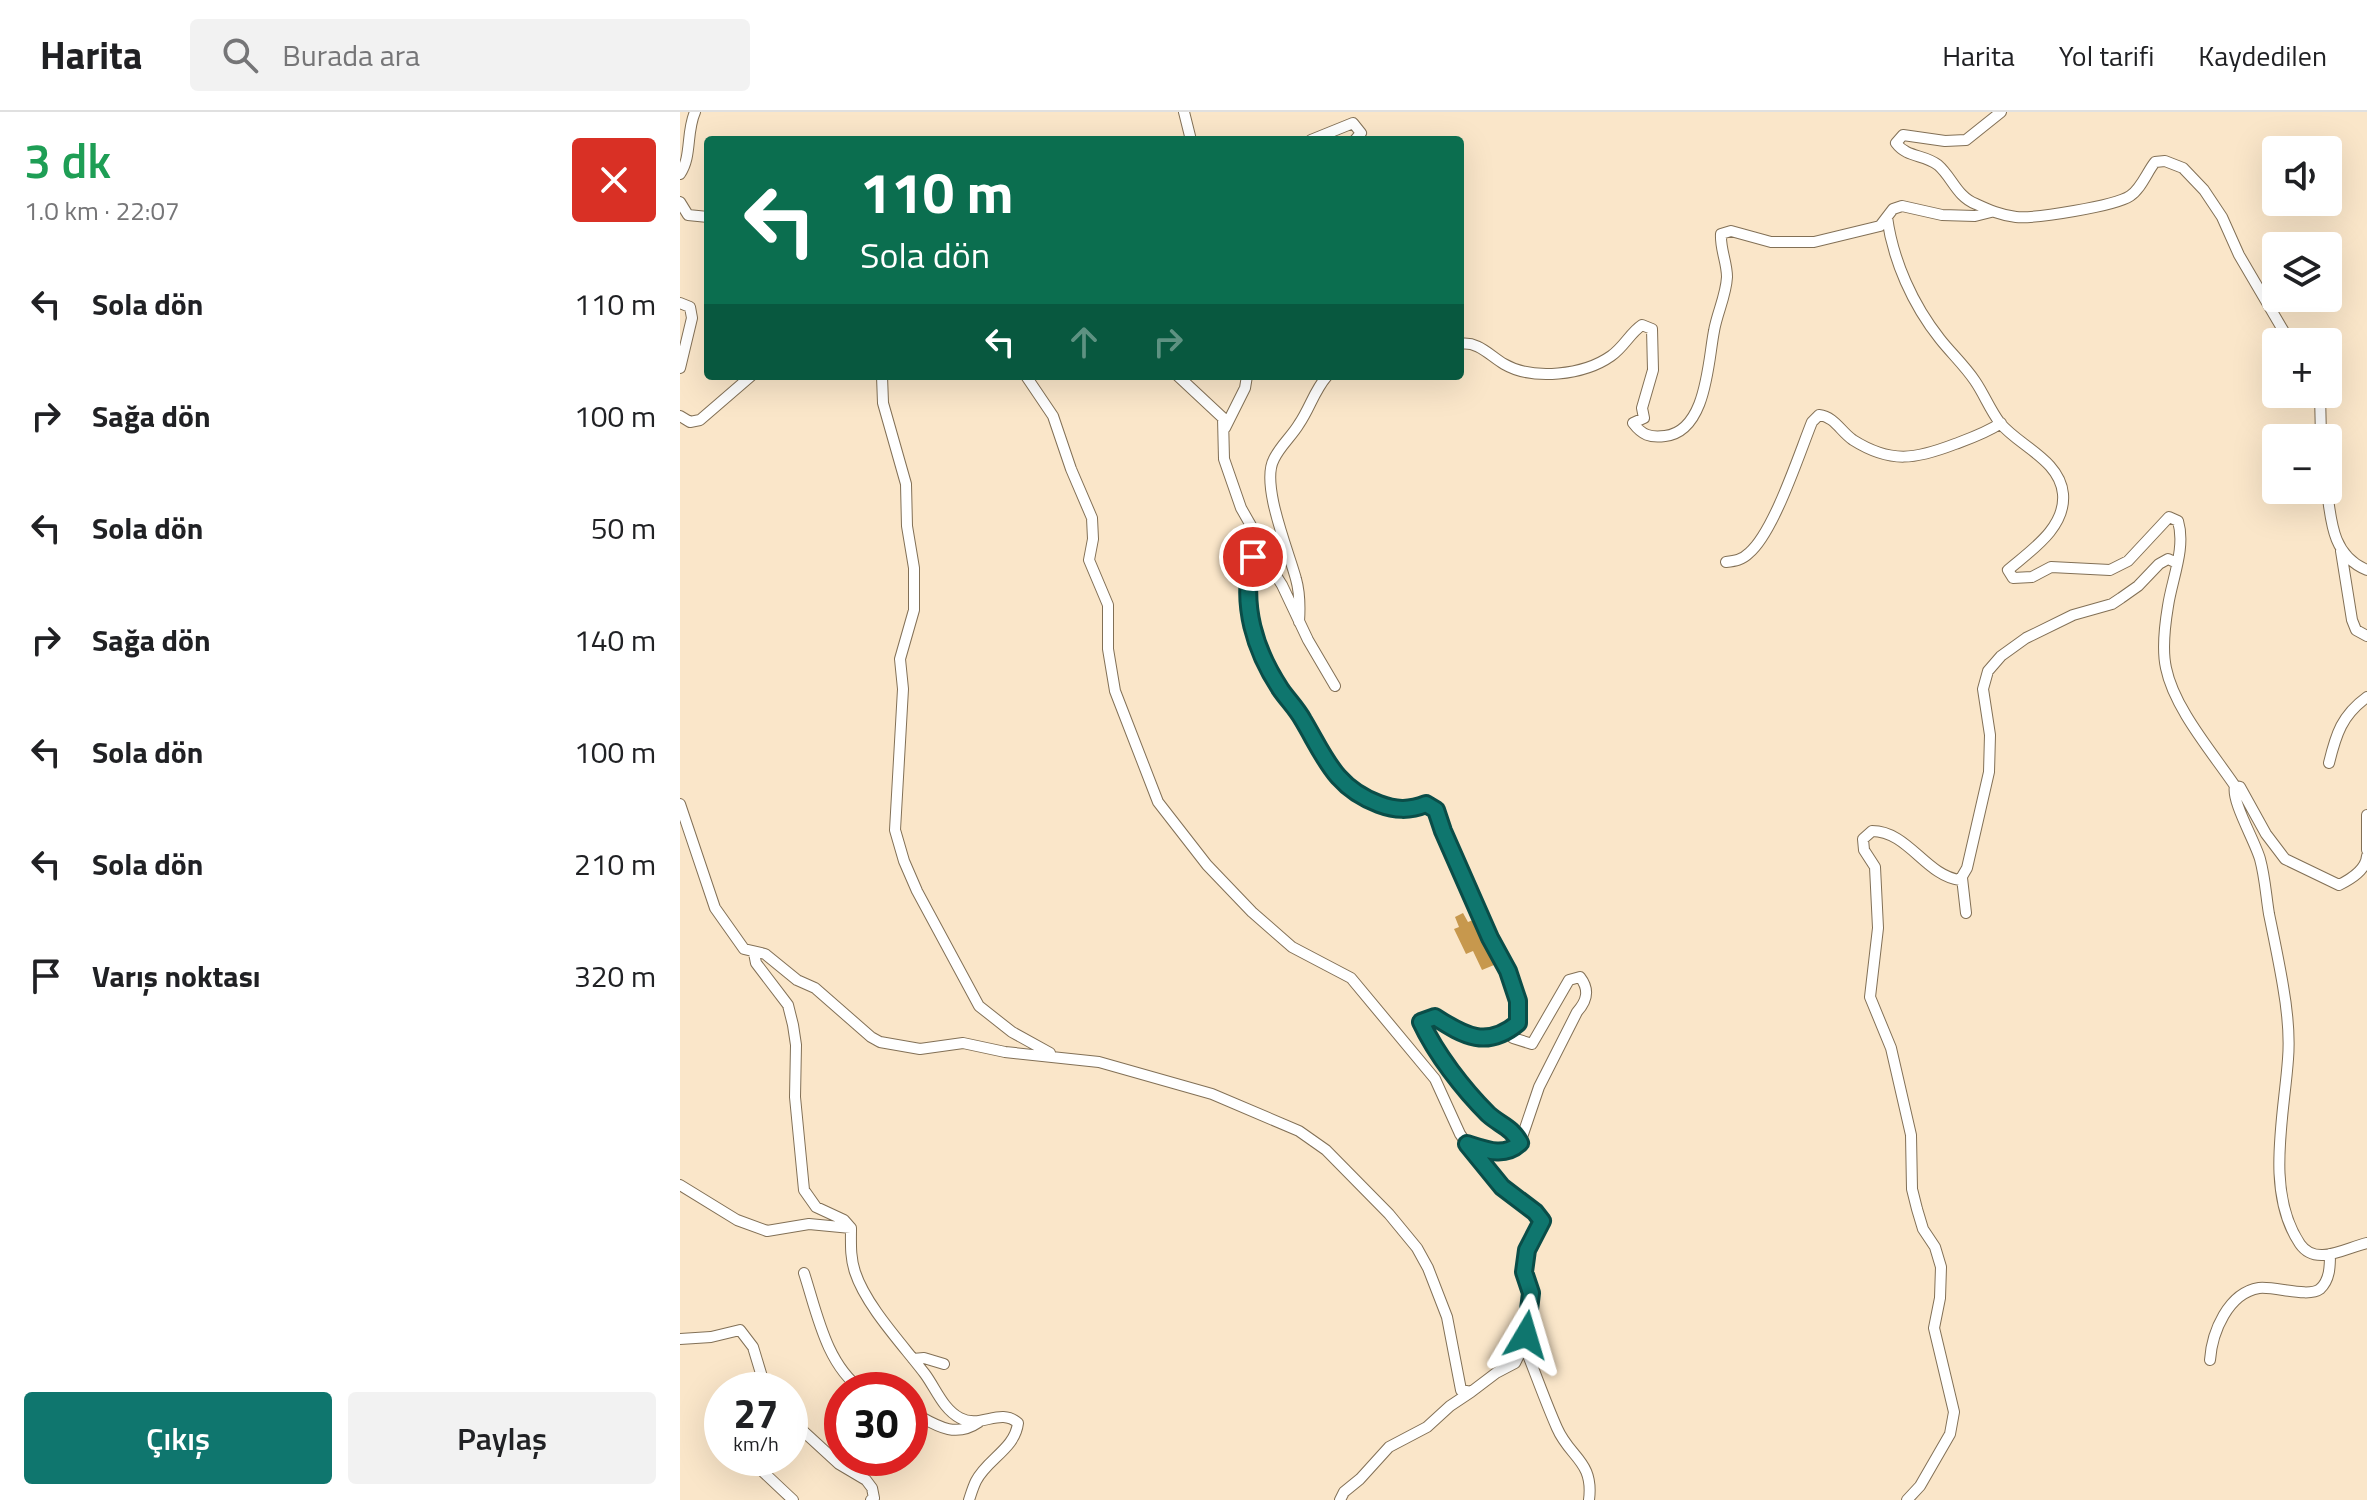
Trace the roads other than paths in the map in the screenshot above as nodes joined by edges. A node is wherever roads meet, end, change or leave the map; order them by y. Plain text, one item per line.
1 (695, 112) edge
2 (1184, 112) edge
3 (2001, 112) edge
4 (1190, 136) edge
5 (1321, 136) edge
6 (1358, 136) edge
7 (680, 174) edge
8 (680, 202) edge
9 (1991, 212) junction
10 (704, 217) edge
11 (1887, 217) junction
12 (680, 303) edge
13 (2282, 328) edge
14 (1464, 344) edge
15 (680, 368) edge
16 (746, 380) edge
17 (882, 380) edge
18 (1029, 380) edge
19 (1182, 380) edge
20 (1246, 380) edge
21 (1323, 380) edge
22 (680, 416) edge
23 (2001, 423) junction
24 (1225, 428) junction
25 (2329, 504) edge
26 (1259, 549) junction
27 (2341, 549) junction
28 (1726, 562) dead end
29 (2177, 563) junction
30 (2367, 570) edge
31 (1299, 622) junction
32 (2367, 636) edge
33 (1335, 686) dead end
34 (2367, 697) edge
35 (2329, 763) dead end
36 (2235, 786) junction
37 (680, 804) edge
38 (2367, 815) edge
39 (2367, 853) edge
40 (1962, 878) junction
41 (1966, 913) dead end
42 (754, 953) junction
43 (1513, 1027) junction
44 (1057, 1056) junction
45 (1520, 1143) junction
46 (1467, 1144) junction
47 (680, 1185) edge
48 (851, 1228) junction
49 (2367, 1243) edge
50 (2330, 1254) junction
51 (804, 1273) dead end
52 (680, 1339) edge
53 (1524, 1345) junction
54 (913, 1359) junction
55 (2210, 1360) dead end
56 (944, 1364) dead end
57 (761, 1372) edge
58 (844, 1372) edge
59 (1471, 1392) junction
60 (928, 1420) edge
61 (980, 1421) junction
62 (808, 1436) edge
63 (767, 1476) edge
64 (793, 1500) edge
65 (871, 1500) edge
66 (969, 1500) edge
67 (1340, 1500) edge
68 (1589, 1500) edge
69 (1907, 1500) edge

1 - 7 street
2 - 4 street
3 - 9 street
5 - 6 street
8 - 10 street
9 - 11 street
9 - 13 street
11 - 14 street
11 - 23 street
12 - 15 street
16 - 22 street
17 - 44 street
18 - 46 street
19 - 24 street
20 - 24 street
21 - 31 street
23 - 28 street
23 - 29 street
24 - 26 street
25 - 27 street
26 - 31 street
26 - 43 street
27 - 30 street
27 - 32 street
29 - 36 street
29 - 40 street
31 - 33 street
34 - 35 street
36 - 39 street
36 - 50 street
37 - 42 street
38 - 39 street
40 - 41 street
40 - 69 street
42 - 44 street
42 - 48 street
43 - 45 street
43 - 45 street
44 - 59 street
45 - 46 street
46 - 53 street
47 - 48 street
48 - 54 street
49 - 50 street
50 - 55 street
51 - 58 street
52 - 57 street
53 - 59 street
53 - 68 street
54 - 56 street
54 - 61 street
59 - 67 street
60 - 61 street
61 - 66 street
62 - 65 street
63 - 64 street

